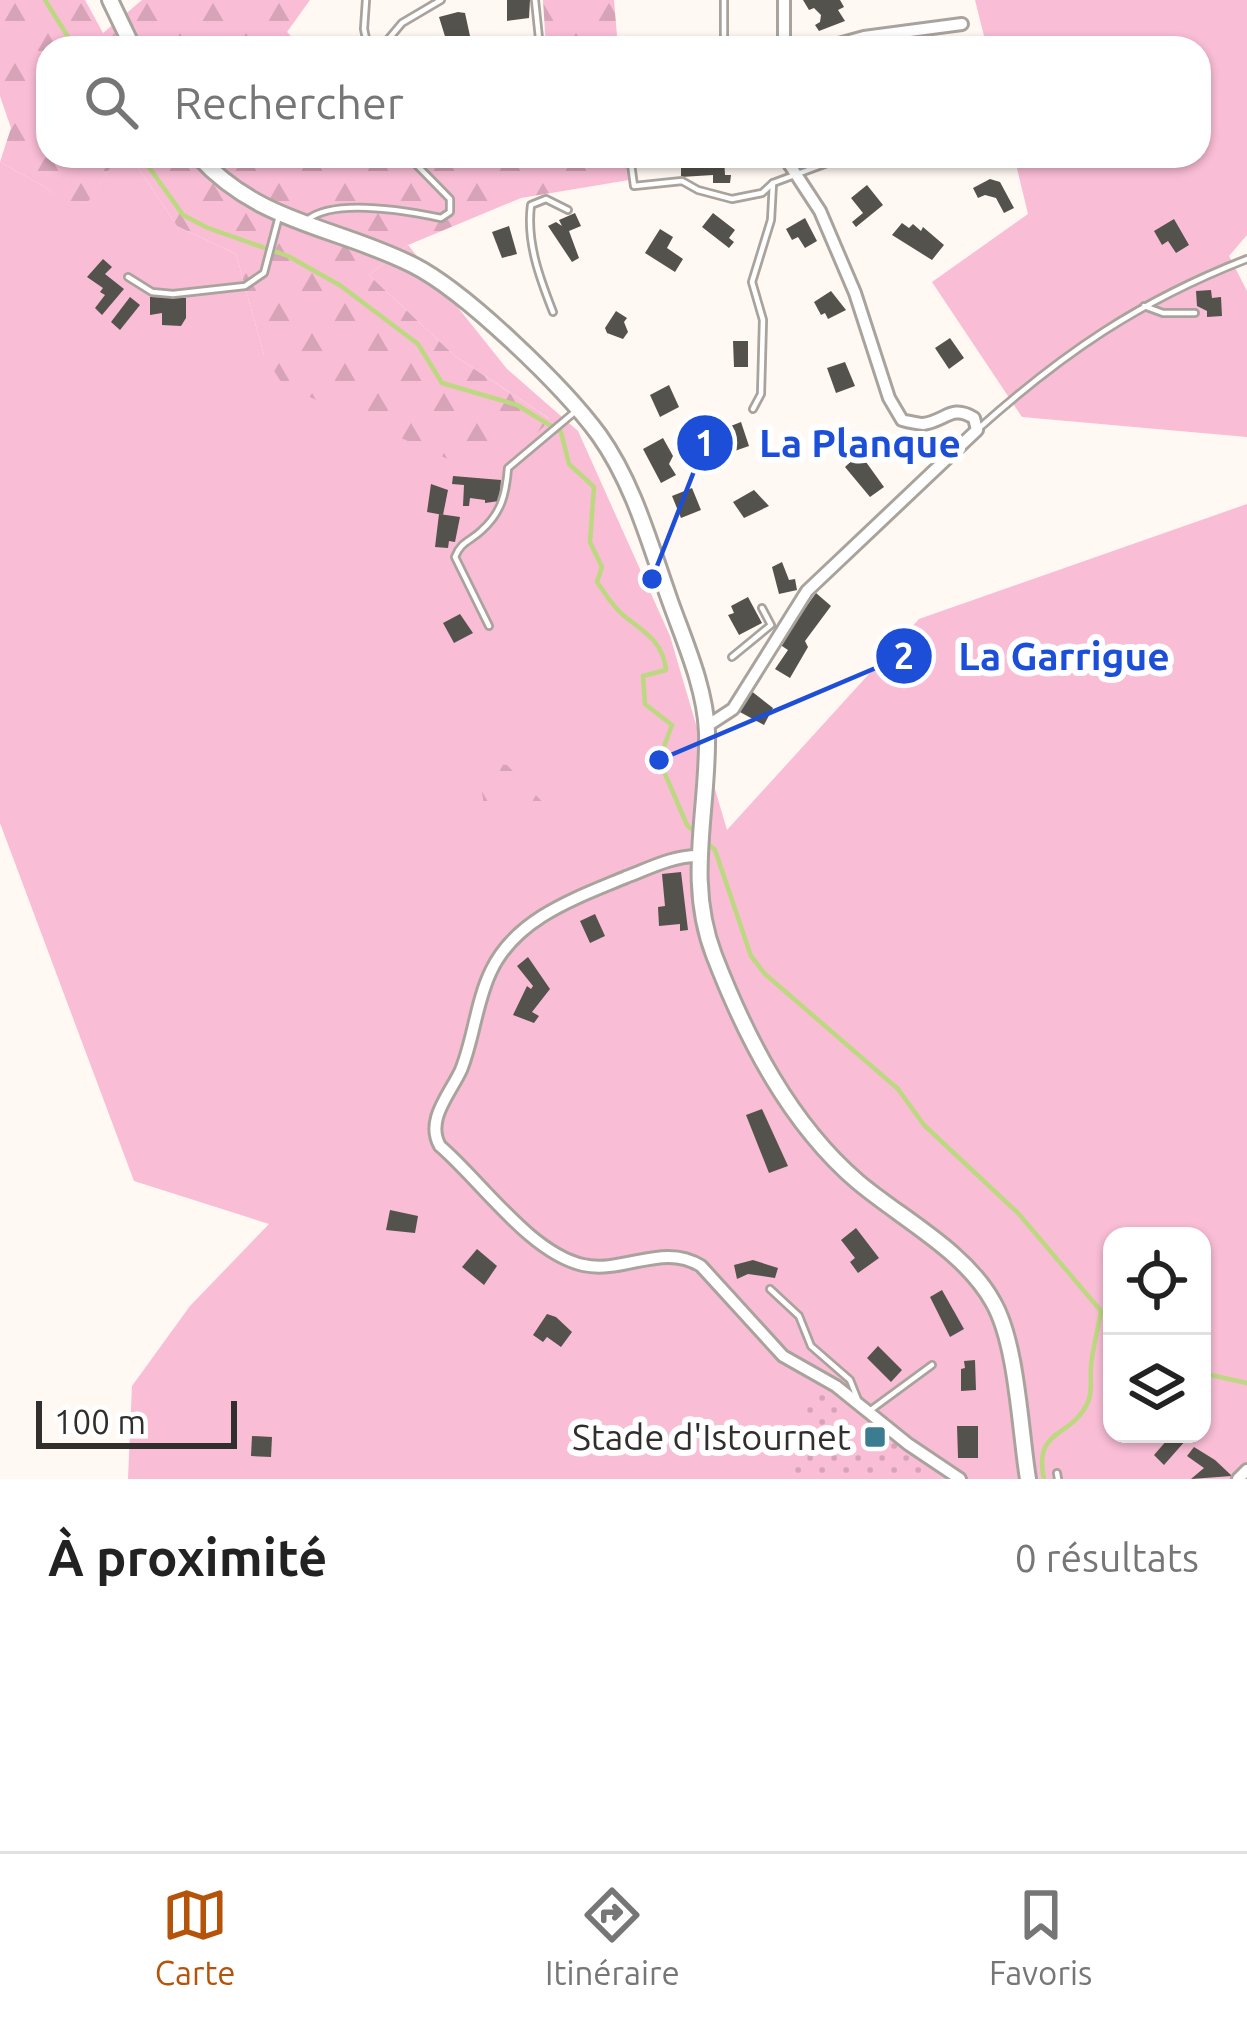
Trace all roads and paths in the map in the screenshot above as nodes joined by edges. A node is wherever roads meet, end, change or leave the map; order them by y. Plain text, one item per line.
1 (110, 0) edge
2 (366, 0) edge
3 (441, 0) edge
4 (535, 0) edge
5 (724, 0) edge
6 (784, 0) edge
7 (962, 24) dead end
8 (127, 36) edge
9 (366, 36) edge
10 (391, 36) edge
11 (539, 36) edge
12 (724, 36) edge
13 (784, 36) edge
14 (872, 36) edge
15 (209, 168) edge
16 (419, 168) edge
17 (632, 168) edge
18 (791, 168) edge
19 (817, 168) edge
20 (796, 177) junction
21 (773, 183) junction
22 (568, 210) dead end
23 (279, 216) junction
24 (304, 225) junction
25 (1247, 260) edge
26 (128, 277) dead end
27 (1144, 306) junction
28 (553, 312) dead end
29 (1195, 313) dead end
30 (753, 409) dead end
31 (570, 415) junction
32 (977, 430) junction
33 (762, 608) dead end
34 (489, 626) dead end
35 (732, 657) dead end
36 (707, 726) junction
37 (698, 851) junction
38 (770, 1289) dead end
39 (932, 1365) dead end
40 (865, 1409) junction
41 (960, 1479) edge
42 (1028, 1479) edge

1 - 8 street
2 - 9 lane
3 - 10 lane
4 - 11 lane
5 - 12 lane
6 - 13 street
7 - 14 street
15 - 23 street
16 - 24 lane
17 - 21 lane
18 - 20 street
19 - 20 lane
20 - 21 lane
20 - 32 street
21 - 30 lane
22 - 28 lane
23 - 24 street
23 - 26 lane
24 - 31 street
25 - 27 lane
27 - 29 lane
27 - 32 lane
31 - 34 lane
31 - 36 street
32 - 36 street
33 - 35 lane
36 - 37 street
37 - 40 street
37 - 42 street
38 - 40 lane
39 - 40 lane
40 - 41 street

